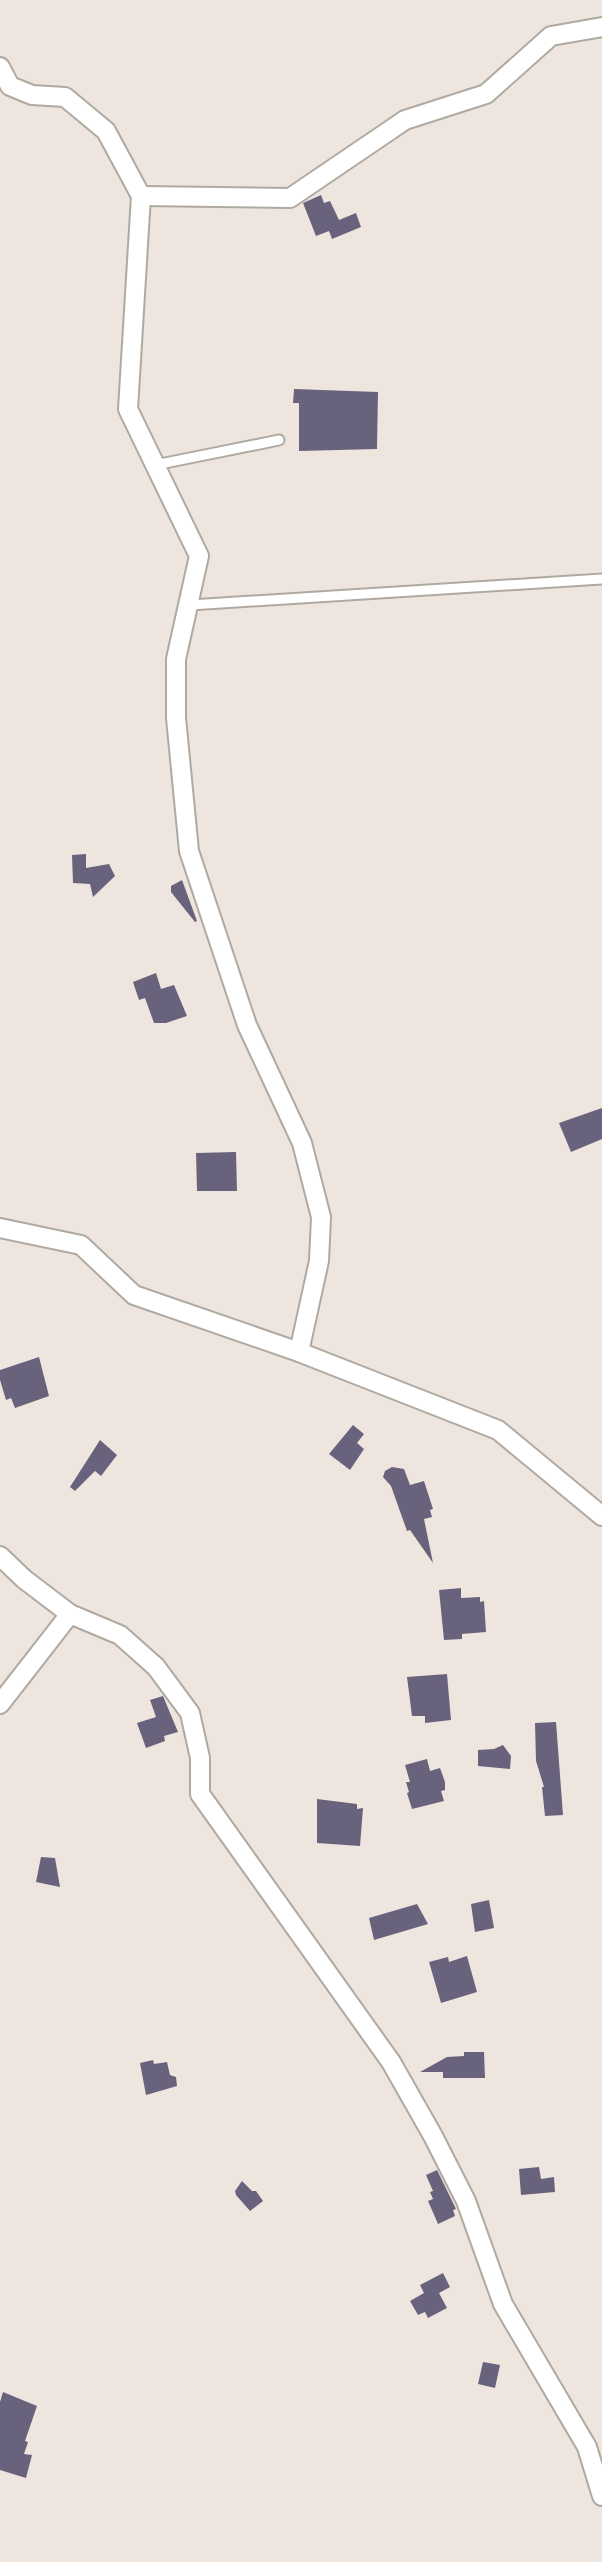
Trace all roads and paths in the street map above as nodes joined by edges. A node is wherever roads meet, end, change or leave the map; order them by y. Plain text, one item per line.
1 (602, 27) edge
2 (0, 67) edge
3 (141, 196) junction
4 (279, 440) dead end
5 (155, 465) junction
6 (602, 579) edge
7 (190, 605) junction
8 (0, 1228) edge
9 (299, 1352) junction
10 (602, 1516) edge
11 (0, 1556) edge
12 (70, 1614) junction
13 (0, 1704) edge
14 (602, 2496) edge

1 - 3 street
2 - 3 street
3 - 5 street
4 - 5 lane
5 - 7 street
6 - 7 lane
7 - 9 street
8 - 9 street
9 - 10 street
11 - 12 street
12 - 13 street
12 - 14 street

